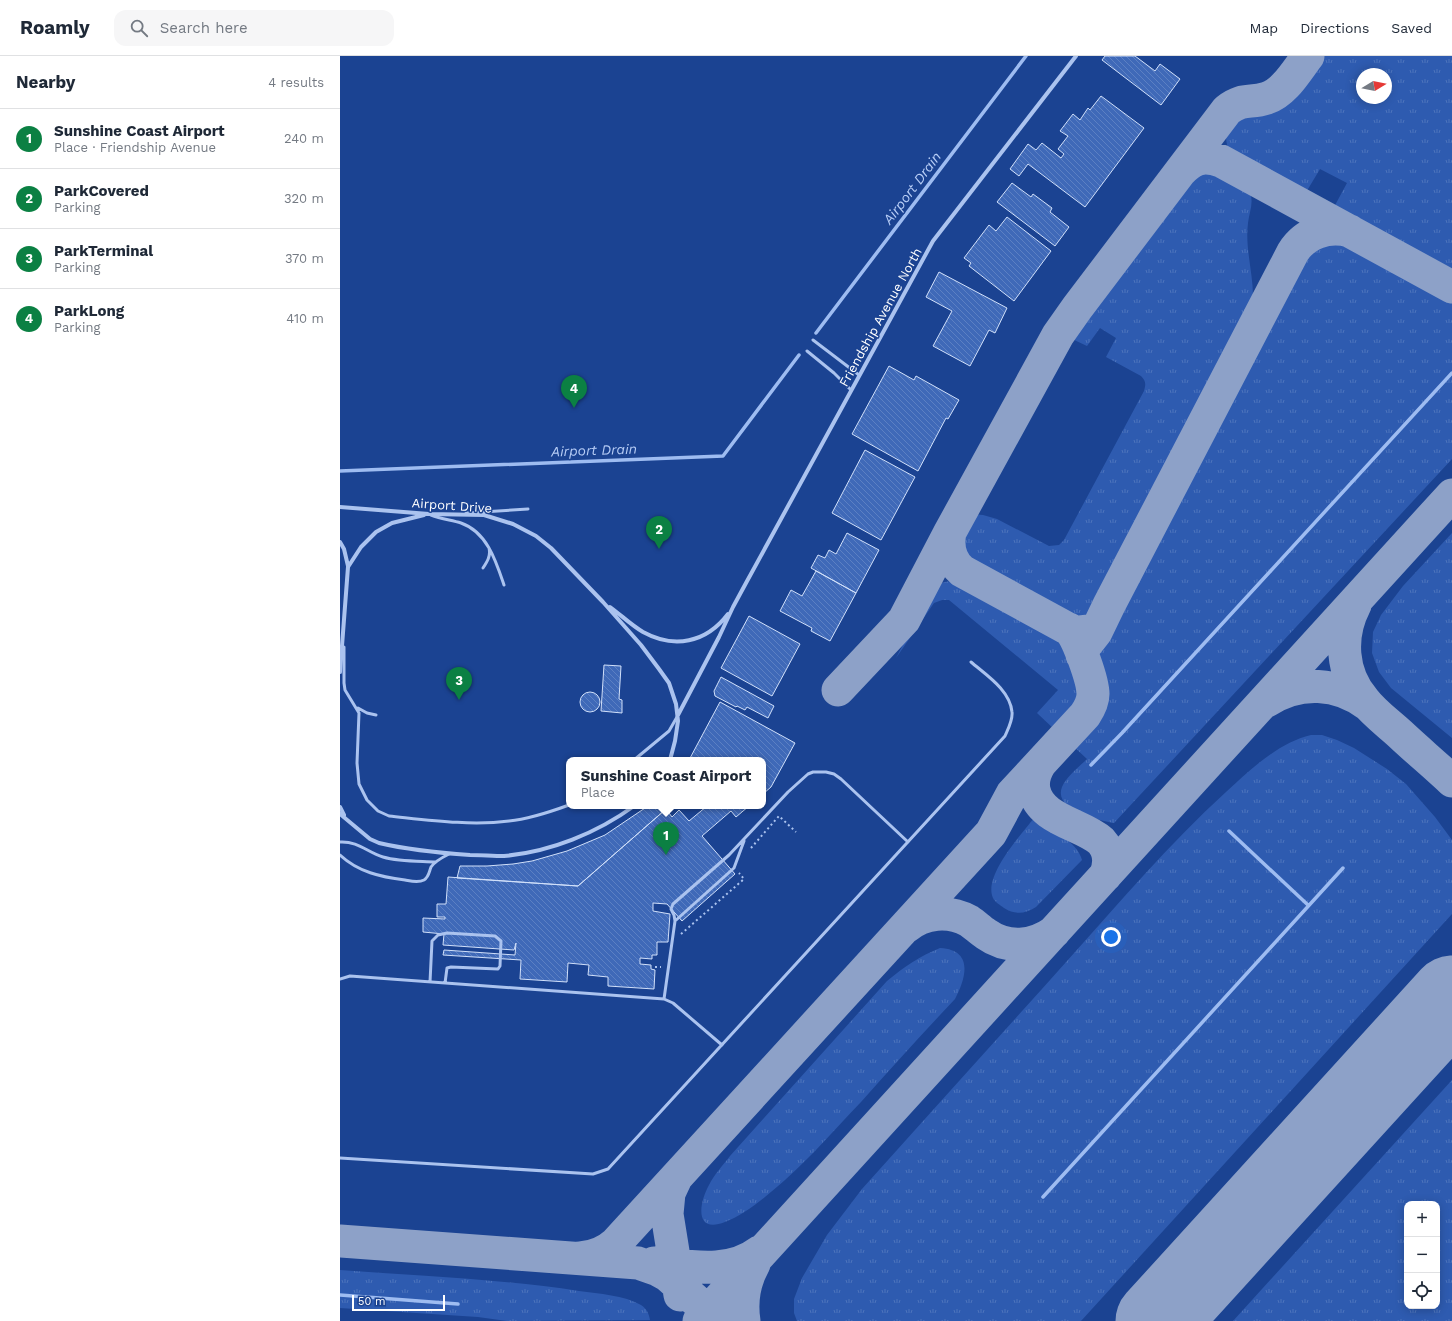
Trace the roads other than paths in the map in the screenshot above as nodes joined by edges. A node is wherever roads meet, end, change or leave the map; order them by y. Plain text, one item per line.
1 (1076, 56) edge
2 (813, 340) dead end
3 (807, 351) dead end
4 (859, 375) junction
5 (851, 390) junction
6 (340, 507) edge
7 (528, 509) dead end
8 (429, 514) junction
9 (458, 514) junction
10 (340, 542) edge
11 (488, 545) junction
12 (348, 567) junction
13 (483, 568) dead end
14 (504, 585) dead end
15 (603, 602) junction
16 (733, 607) junction
17 (344, 626) junction
18 (971, 662) dead end
19 (340, 672) edge
20 (357, 707) junction
21 (376, 715) dead end
22 (678, 715) junction
23 (638, 757) edge
24 (671, 757) edge
25 (566, 806) edge
26 (340, 807) edge
27 (629, 809) edge
28 (340, 814) edge
29 (349, 822) junction
30 (744, 838) junction
31 (340, 842) edge
32 (908, 842) junction
33 (449, 854) junction
34 (340, 855) edge
35 (436, 862) junction
36 (675, 921) junction
37 (340, 979) edge
38 (430, 982) junction
39 (445, 983) junction
40 (664, 999) junction
41 (722, 1045) junction
42 (340, 1158) edge

1 - 4 street, Friendship Avenue North
2 - 4 lane
3 - 5 lane
4 - 5 street, Friendship Avenue North
5 - 16 street, Friendship Avenue North
6 - 8 street, Airport Drive
7 - 9 lane
8 - 9 street, Airport Drive
8 - 11 lane
8 - 12 street
9 - 15 street, Airport Drive
10 - 12 street
11 - 13 lane
11 - 14 lane
12 - 17 street
15 - 16 street, Friendship Avenue North
15 - 22 street
16 - 22 street, Friendship Avenue North
17 - 19 street
17 - 20 lane
18 - 32 lane
20 - 21 lane
20 - 25 lane
22 - 23 lane
22 - 24 street
26 - 29 street
27 - 33 street
28 - 29 street
29 - 33 street
30 - 32 lane
30 - 36 lane
30 - 36 lane
31 - 35 lane
32 - 41 lane
33 - 35 lane
34 - 35 lane
36 - 40 lane
37 - 38 lane
38 - 39 lane
38 - 39 lane
39 - 40 lane
40 - 41 lane
41 - 42 lane

